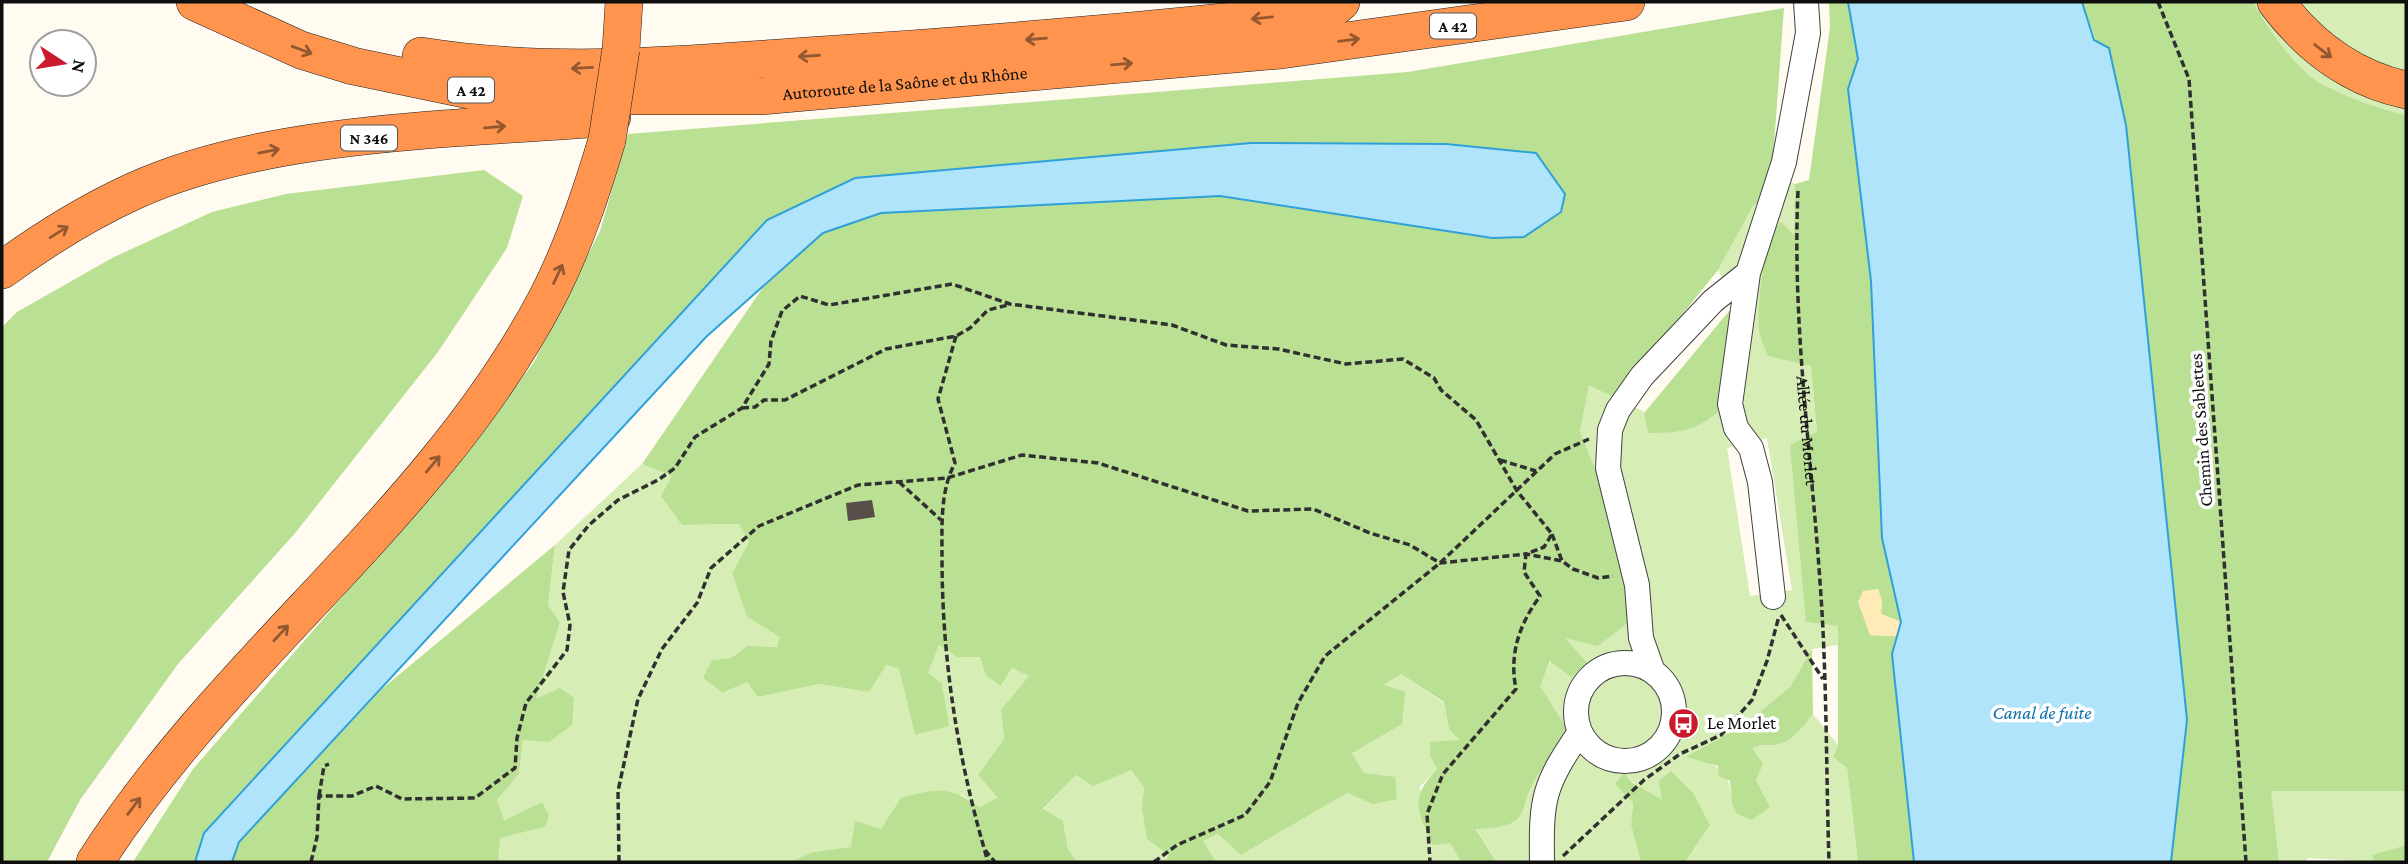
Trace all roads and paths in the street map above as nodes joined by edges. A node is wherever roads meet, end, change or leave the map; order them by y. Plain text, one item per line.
1 (195, 2) edge
2 (247, 2) edge
3 (624, 2) edge
4 (1341, 2) edge
5 (1626, 2) edge
6 (1806, 2) edge
7 (2158, 2) edge
8 (2276, 2) edge
9 (2406, 90) edge
10 (761, 96) junction
11 (1791, 170) junction
12 (2, 270) edge
13 (1748, 273) junction
14 (1010, 304) junction
15 (956, 336) junction
16 (743, 408) junction
17 (1610, 430) junction
18 (1498, 459) junction
19 (1537, 471) junction
20 (947, 478) junction
21 (899, 482) junction
22 (1517, 491) junction
23 (942, 521) junction
24 (1552, 534) junction
25 (1526, 554) junction
26 (1562, 561) junction
27 (1440, 563) junction
28 (1635, 573) junction
29 (1777, 605) junction
30 (1641, 638) junction
31 (1614, 664) junction
32 (1653, 672) junction
33 (1824, 681) junction
34 (1580, 732) junction
35 (1601, 755) junction
36 (329, 764) dead end
37 (319, 796) junction
38 (1542, 802) junction
39 (984, 849) junction
40 (95, 862) edge
41 (311, 862) edge
42 (619, 862) edge
43 (988, 862) edge
44 (995, 862) edge
45 (1154, 862) edge
46 (1430, 862) edge
47 (1542, 862) edge
48 (1829, 862) edge
49 (2246, 862) edge

1 -> 10 highway, Autoroute de la Saône et du Rhône / A 42
4 -> 2 highway
40 -> 3 highway, bridge
10 -> 5 highway, Autoroute de la Saône et du Rhône / A 42
6 - 11 street
7 - 49 path, Chemin des Sablettes
8 -> 9 highway
12 -> 10 highway, N 346
11 - 13 street
11 - 33 path, Allée du Morlet
13 - 17 street
13 - 29 street
14 - 15 path
14 - 16 path
14 - 18 path
15 - 16 path
15 - 20 path
16 - 37 path
17 - 19 path
17 - 28 street
18 - 19 path
18 - 22 path
19 - 22 path
20 - 21 path
20 - 23 path
20 - 27 path
21 - 23 path
21 - 42 path
22 - 24 path
22 - 27 path
23 - 39 path
24 - 25 path
24 - 26 path
25 - 26 path
25 - 27 path
25 - 46 path
26 - 28 path
27 - 45 path
28 - 30 street
29 - 33 path
29 - 47 path
30 - 31 street
30 - 32 street
31 - 32 street
31 - 34 street
32 - 35 street
33 - 48 path, Allée du Morlet
34 - 35 street
34 - 38 street
35 - 38 street
36 - 37 path
37 - 41 path
38 - 47 street
39 - 43 path
39 - 44 path

